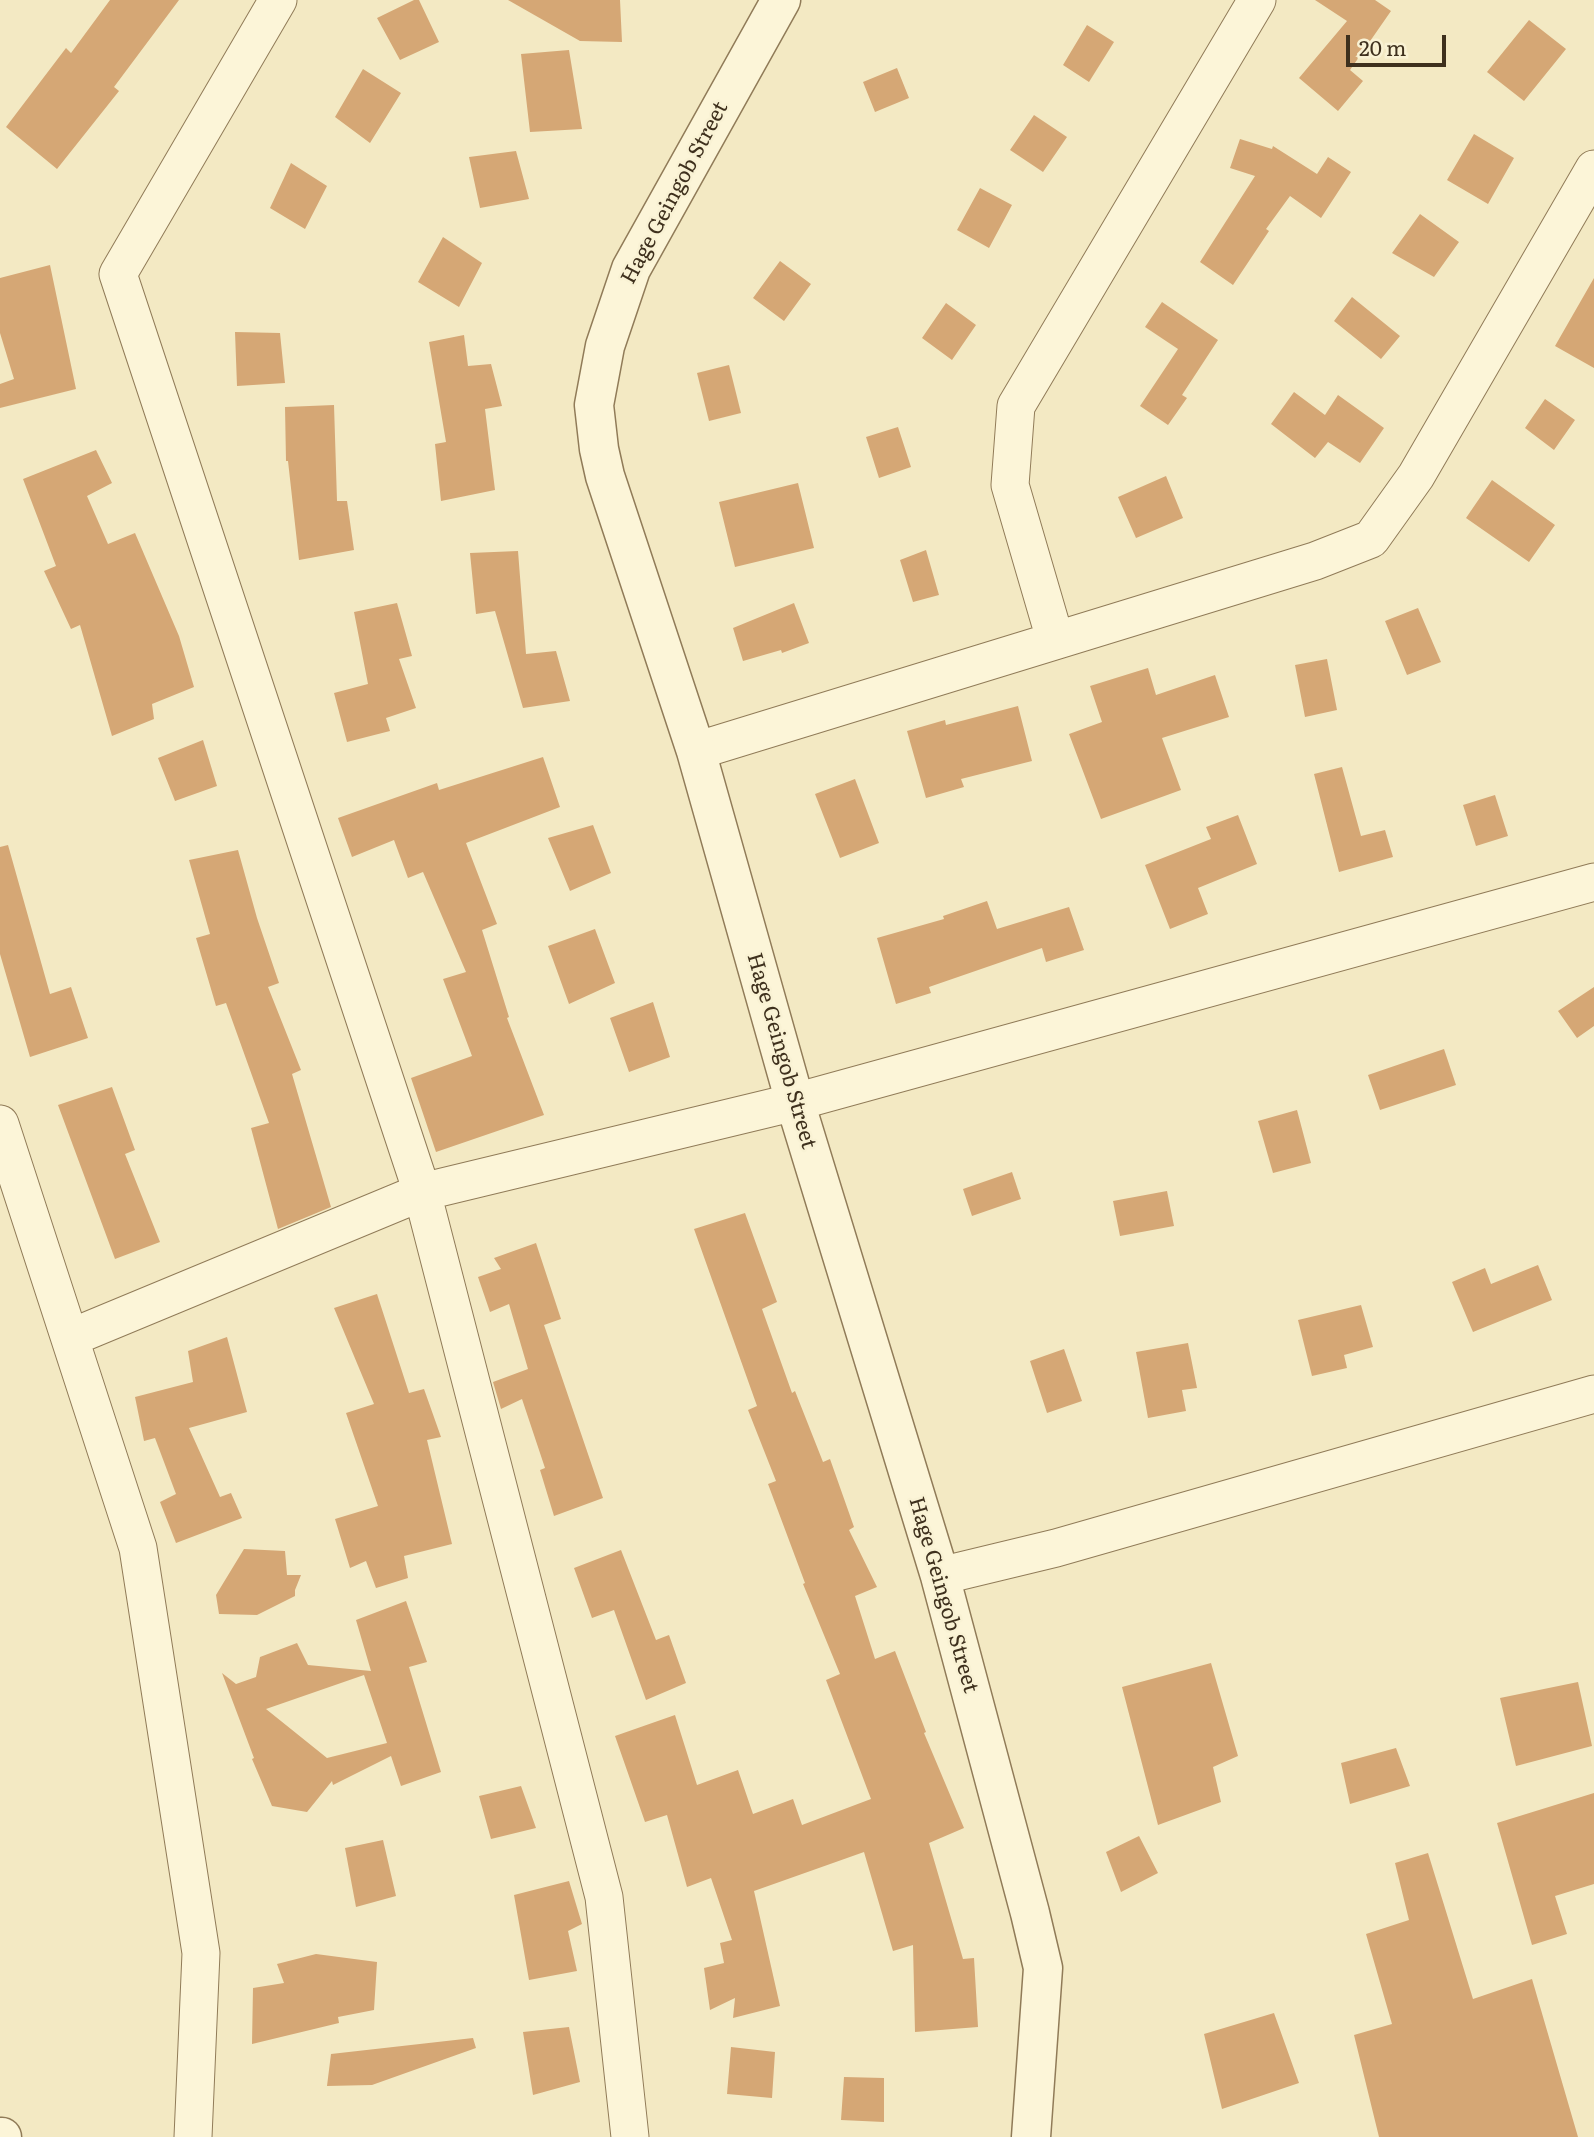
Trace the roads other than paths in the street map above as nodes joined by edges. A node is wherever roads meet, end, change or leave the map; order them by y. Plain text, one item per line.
1 (278, 0) edge
2 (781, 0) edge
3 (1257, 0) edge
4 (1594, 169) edge
5 (1055, 639) junction
6 (696, 751) junction
7 (1594, 882) edge
8 (795, 1102) junction
9 (0, 1124) edge
10 (422, 1192) junction
11 (70, 1338) junction
12 (1594, 1394) edge
13 (940, 1576) junction
14 (193, 2137) edge
15 (630, 2137) edge
16 (1031, 2137) edge

1 - 10 street
2 - 6 street, Hage Geingob Street
3 - 5 street
4 - 5 street
5 - 6 street
6 - 8 street, Hage Geingob Street
7 - 8 street
8 - 10 street
8 - 13 street, Hage Geingob Street
9 - 11 street
10 - 11 street
10 - 15 street
11 - 14 street
12 - 13 street
13 - 16 street, Hage Geingob Street

